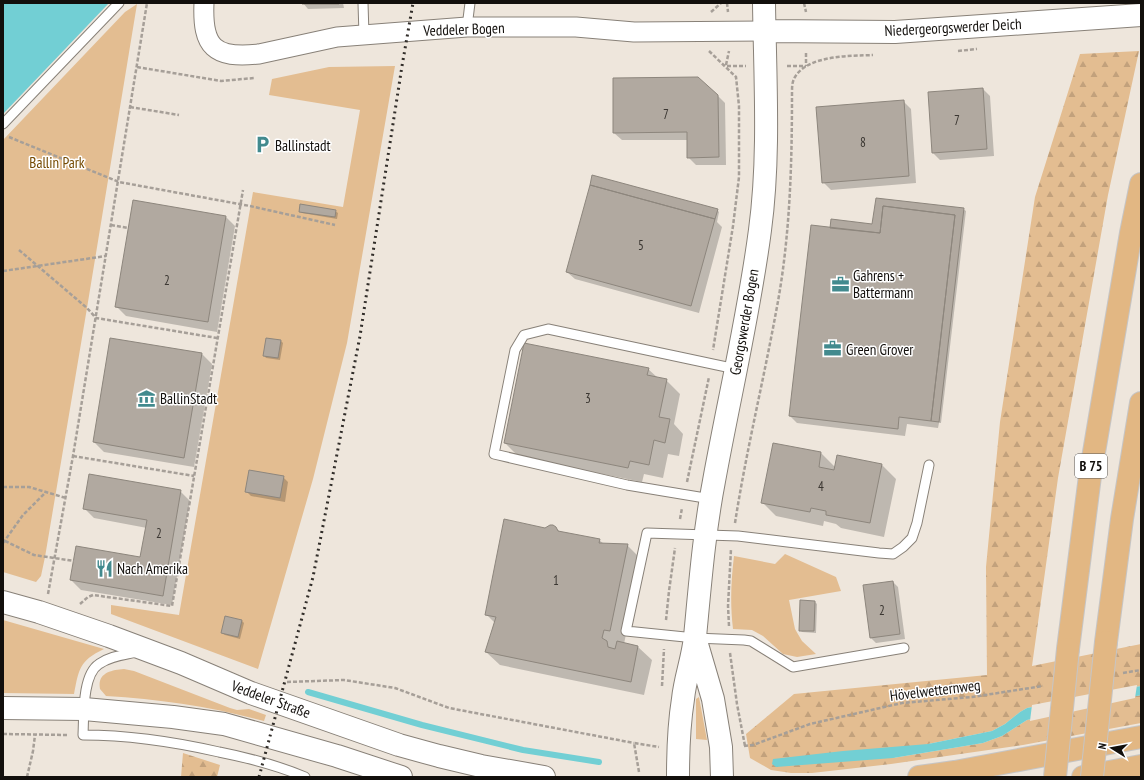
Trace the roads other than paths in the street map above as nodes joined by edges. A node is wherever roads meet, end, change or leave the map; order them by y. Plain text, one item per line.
1 (119, 3) edge
2 (204, 3) edge
3 (363, 3) edge
4 (470, 3) edge
5 (764, 3) edge
6 (1141, 15) edge
7 (467, 26) junction
8 (765, 31) junction
9 (364, 35) junction
10 (3, 124) edge
11 (1141, 184) edge
12 (736, 369) junction
13 (1141, 402) edge
14 (929, 465) dead end
15 (711, 499) junction
16 (705, 535) junction
17 (3, 602) edge
18 (695, 638) junction
19 (904, 648) dead end
20 (146, 650) junction
21 (3, 708) edge
22 (84, 709) junction
23 (1141, 737) edge
24 (1141, 766) edge
25 (305, 777) edge
26 (401, 777) edge
27 (544, 777) edge
28 (678, 777) edge
29 (722, 777) edge
30 (920, 777) edge
31 (1055, 777) edge
32 (1083, 777) edge
33 (1092, 777) edge

1 - 10 lane
2 - 9 street, Veddeler Bogen
3 - 9 lane
4 - 7 lane
5 - 8 street, Georgswerder Bogen
6 - 8 street, Niedergeorgswerder Deich
7 - 8 street, Veddeler Bogen
7 - 9 street, Veddeler Bogen
8 - 12 street, Georgswerder Bogen
11 - 31 highway, B 75, bridge
12 - 15 street, Georgswerder Bogen
12 - 15 lane
13 - 33 highway, B 75, bridge
14 - 16 lane
15 - 16 street, Georgswerder Bogen
16 - 18 street, Georgswerder Bogen
16 - 18 lane
17 - 20 street, Veddeler Straße
18 - 19 lane
18 - 28 street, Georgswerder Bogen
18 - 29 street, Georgswerder Bogen
20 - 22 lane
20 - 27 street, Veddeler Straße
21 - 22 street
22 - 25 lane
22 - 26 street
23 - 30 highway
24 - 32 highway

